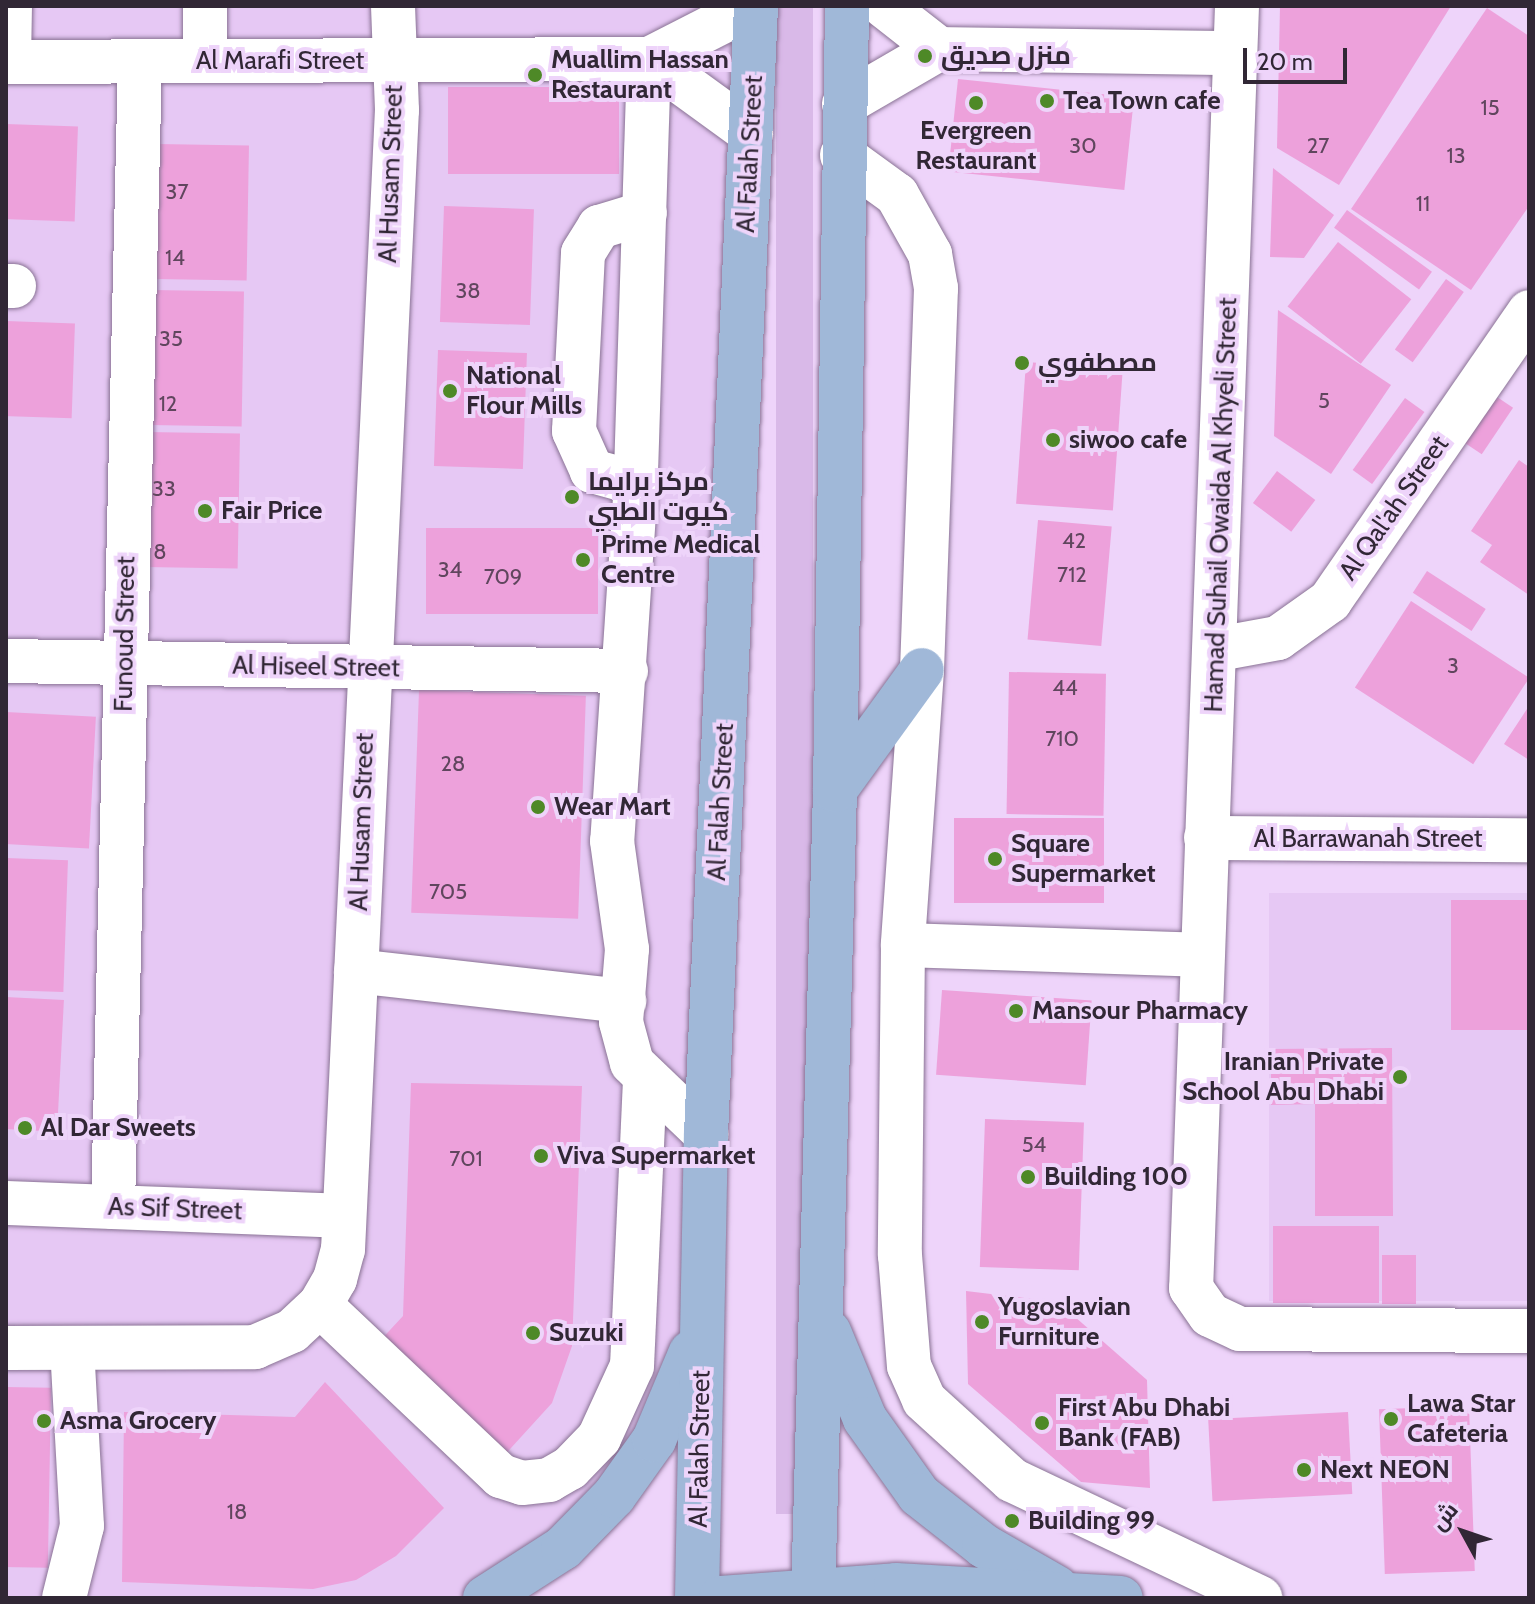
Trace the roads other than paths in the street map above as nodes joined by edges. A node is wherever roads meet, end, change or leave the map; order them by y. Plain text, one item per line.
1 (10, 6) edge
2 (205, 6) edge
3 (393, 6) edge
4 (754, 6) edge
5 (847, 6) edge
6 (884, 6) edge
7 (1237, 6) edge
8 (939, 49) junction
9 (1234, 53) junction
10 (649, 59) junction
11 (205, 61) junction
12 (393, 61) junction
13 (8, 62) edge
14 (140, 62) junction
15 (844, 104) junction
16 (751, 133) junction
17 (842, 155) junction
18 (645, 213) junction
19 (1529, 312) edge
20 (636, 483) junction
21 (1218, 649) junction
22 (6, 661) edge
23 (124, 663) junction
24 (369, 669) junction
25 (922, 670) junction
26 (626, 671) junction
27 (835, 790) junction
28 (1206, 838) junction
29 (1529, 840) edge
30 (903, 945) junction
31 (1199, 955) junction
32 (356, 971) junction
33 (624, 1001) junction
34 (645, 1079) junction
35 (706, 1134) junction
36 (6, 1203) edge
37 (113, 1207) junction
38 (344, 1216) junction
39 (703, 1303) junction
40 (320, 1305) junction
41 (823, 1318) junction
42 (1529, 1331) edge
43 (6, 1348) edge
44 (72, 1348) junction
45 (1066, 1593) junction
46 (812, 1596) edge
47 (64, 1598) edge
48 (485, 1598) edge
49 (697, 1598) edge
50 (721, 1598) edge
51 (1121, 1598) edge
52 (1260, 1598) edge

1 - 13 street
2 - 11 street
3 - 12 street, Al Husam Street
4 - 10 street, Al Marafi Street
4 - 16 main road, Al Falah Street
5 - 15 main road
6 - 8 street
7 - 9 street, Hamad Suhail Owaida Al Khyeli Street
8 - 9 street
8 - 15 street
9 - 21 street, Hamad Suhail Owaida Al Khyeli Street
10 - 12 street, Al Marafi Street
10 - 16 street
10 - 18 street
11 - 12 street, Al Marafi Street
11 - 14 street, Al Marafi Street
12 - 24 street, Al Husam Street
13 - 14 street, Al Marafi Street
14 - 23 street, Funoud Street
15 - 17 main road
16 - 35 main road, Al Falah Street
17 - 25 street
17 - 27 main road
18 - 20 street
18 - 20 street
19 - 21 street, Al Qal'ah Street
20 - 26 street
21 - 28 street, Hamad Suhail Owaida Al Khyeli Street
22 - 23 street, Al Hiseel Street
23 - 24 street, Al Hiseel Street
23 - 37 street, Funoud Street
24 - 26 street, Al Hiseel Street
24 - 32 street, Al Husam Street
25 - 27 main road
25 - 30 street
26 - 33 street
27 - 41 main road
28 - 29 street, Al Barrawanah Street
28 - 31 street, Hamad Suhail Owaida Al Khyeli Street
30 - 31 street
30 - 52 street
31 - 42 street, Hamad Suhail Owaida Al Khyeli Street
32 - 33 street
32 - 38 street, Al Husam Street
33 - 34 street
34 - 35 street
34 - 40 street
35 - 39 main road, Al Falah Street
36 - 37 street, As Sif Street
37 - 38 street, As Sif Street
38 - 40 street, Al Husam Street
39 - 48 main road
39 - 49 main road, Al Falah Street
40 - 44 street, Al Husam Street
41 - 45 main road
41 - 46 main road
43 - 44 street, Al Husam Street
44 - 47 street
45 - 46 main road
45 - 51 main road
46 - 50 main road

